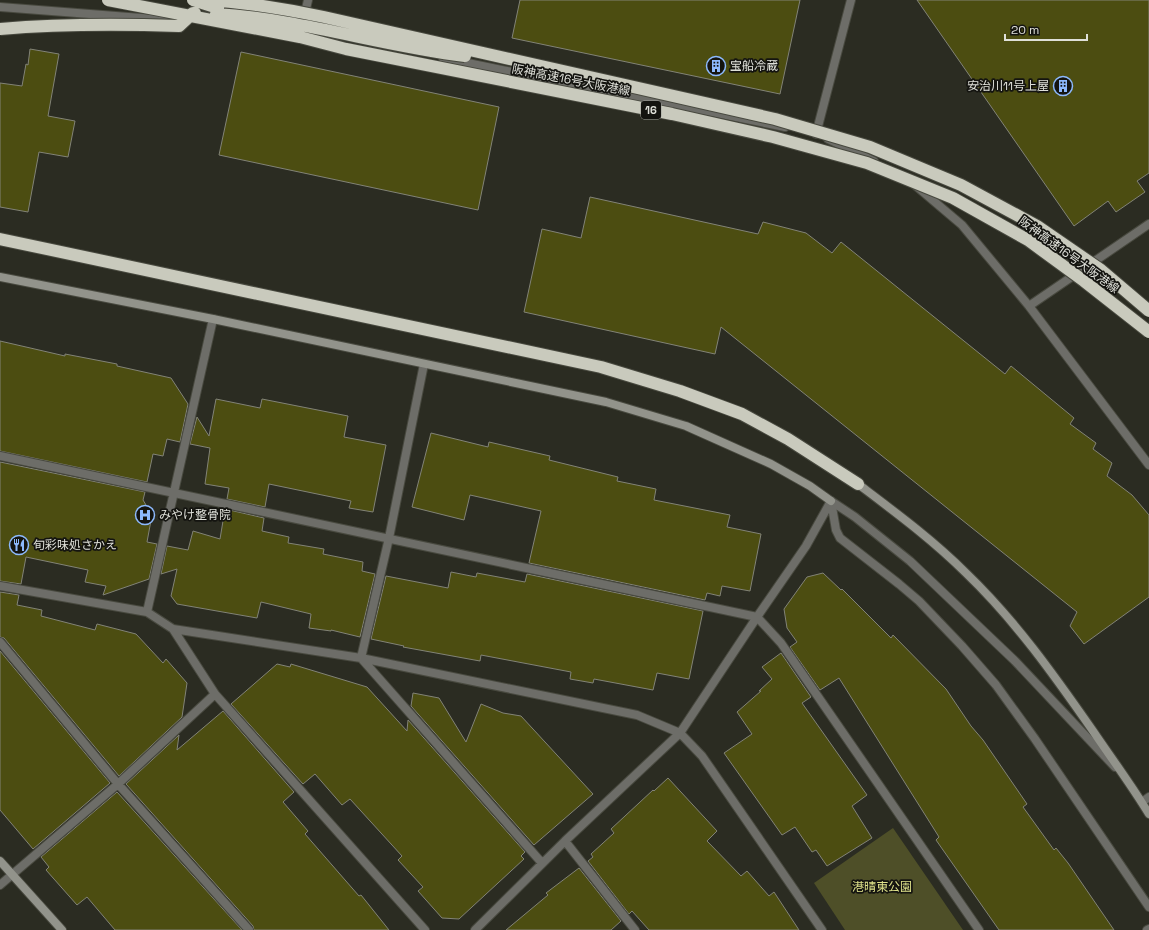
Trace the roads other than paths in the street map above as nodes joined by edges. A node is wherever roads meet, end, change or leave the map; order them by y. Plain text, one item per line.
1 (108, 0) edge
2 (193, 0) edge
3 (210, 0) edge
4 (308, 0) edge
5 (850, 0) edge
6 (0, 6) edge
7 (0, 29) edge
8 (301, 34) junction
9 (533, 65) junction
10 (816, 134) junction
11 (1149, 224) edge
12 (0, 239) edge
13 (0, 277) edge
14 (1029, 306) junction
15 (1149, 311) edge
16 (213, 319) junction
17 (1149, 332) edge
18 (424, 364) junction
19 (0, 456) edge
20 (1149, 465) edge
21 (858, 484) joint
22 (174, 493) junction
23 (831, 501) junction
24 (389, 538) junction
25 (0, 586) edge
26 (147, 612) junction
27 (757, 617) junction
28 (173, 629) junction
29 (0, 642) edge
30 (361, 658) junction
31 (215, 694) junction
32 (680, 734) junction
33 (1123, 775) junction
34 (118, 784) junction
35 (1149, 797) edge
36 (1142, 802) junction
37 (1149, 814) edge
38 (565, 841) junction
39 (0, 861) edge
40 (542, 863) junction
41 (12, 874) junction
42 (0, 885) edge
43 (1149, 907) edge
44 (62, 930) edge
45 (249, 930) edge
46 (425, 930) edge
47 (475, 930) edge
48 (635, 930) edge
49 (822, 930) edge
50 (979, 930) edge

1 - 8 highway, 阪神高速16号大阪港線 / 16, bridge
2 - 8 highway, bridge
3 - 9 highway, 阪神高速16号大阪港線 / 16, bridge
4 - 8 street
5 - 10 street
6 - 8 street
7 - 9 highway, bridge
8 - 10 street
8 - 17 highway, 阪神高速16号大阪港線 / 16, bridge
9 - 15 highway, 阪神高速16号大阪港線 / 16, bridge
10 - 14 street
11 - 14 street
12 - 21 highway
13 - 16 street
14 - 20 street
16 - 18 street
16 - 22 street
18 - 23 street
18 - 24 street
19 - 22 street
21 - 33 street
22 - 24 street
22 - 26 street
23 - 27 street
23 - 33 street
23 - 43 street
24 - 27 street
24 - 30 street
25 - 26 street
26 - 28 street
27 - 32 street
27 - 50 street
28 - 30 street
28 - 31 street
29 - 34 street
30 - 32 street
30 - 40 street
31 - 34 street
31 - 46 street
32 - 38 street
32 - 49 street
33 - 36 street
34 - 41 street
34 - 45 street
35 - 36 street
36 - 37 street
38 - 40 street
38 - 48 street
39 - 41 street
40 - 47 street
41 - 42 street
41 - 44 street

